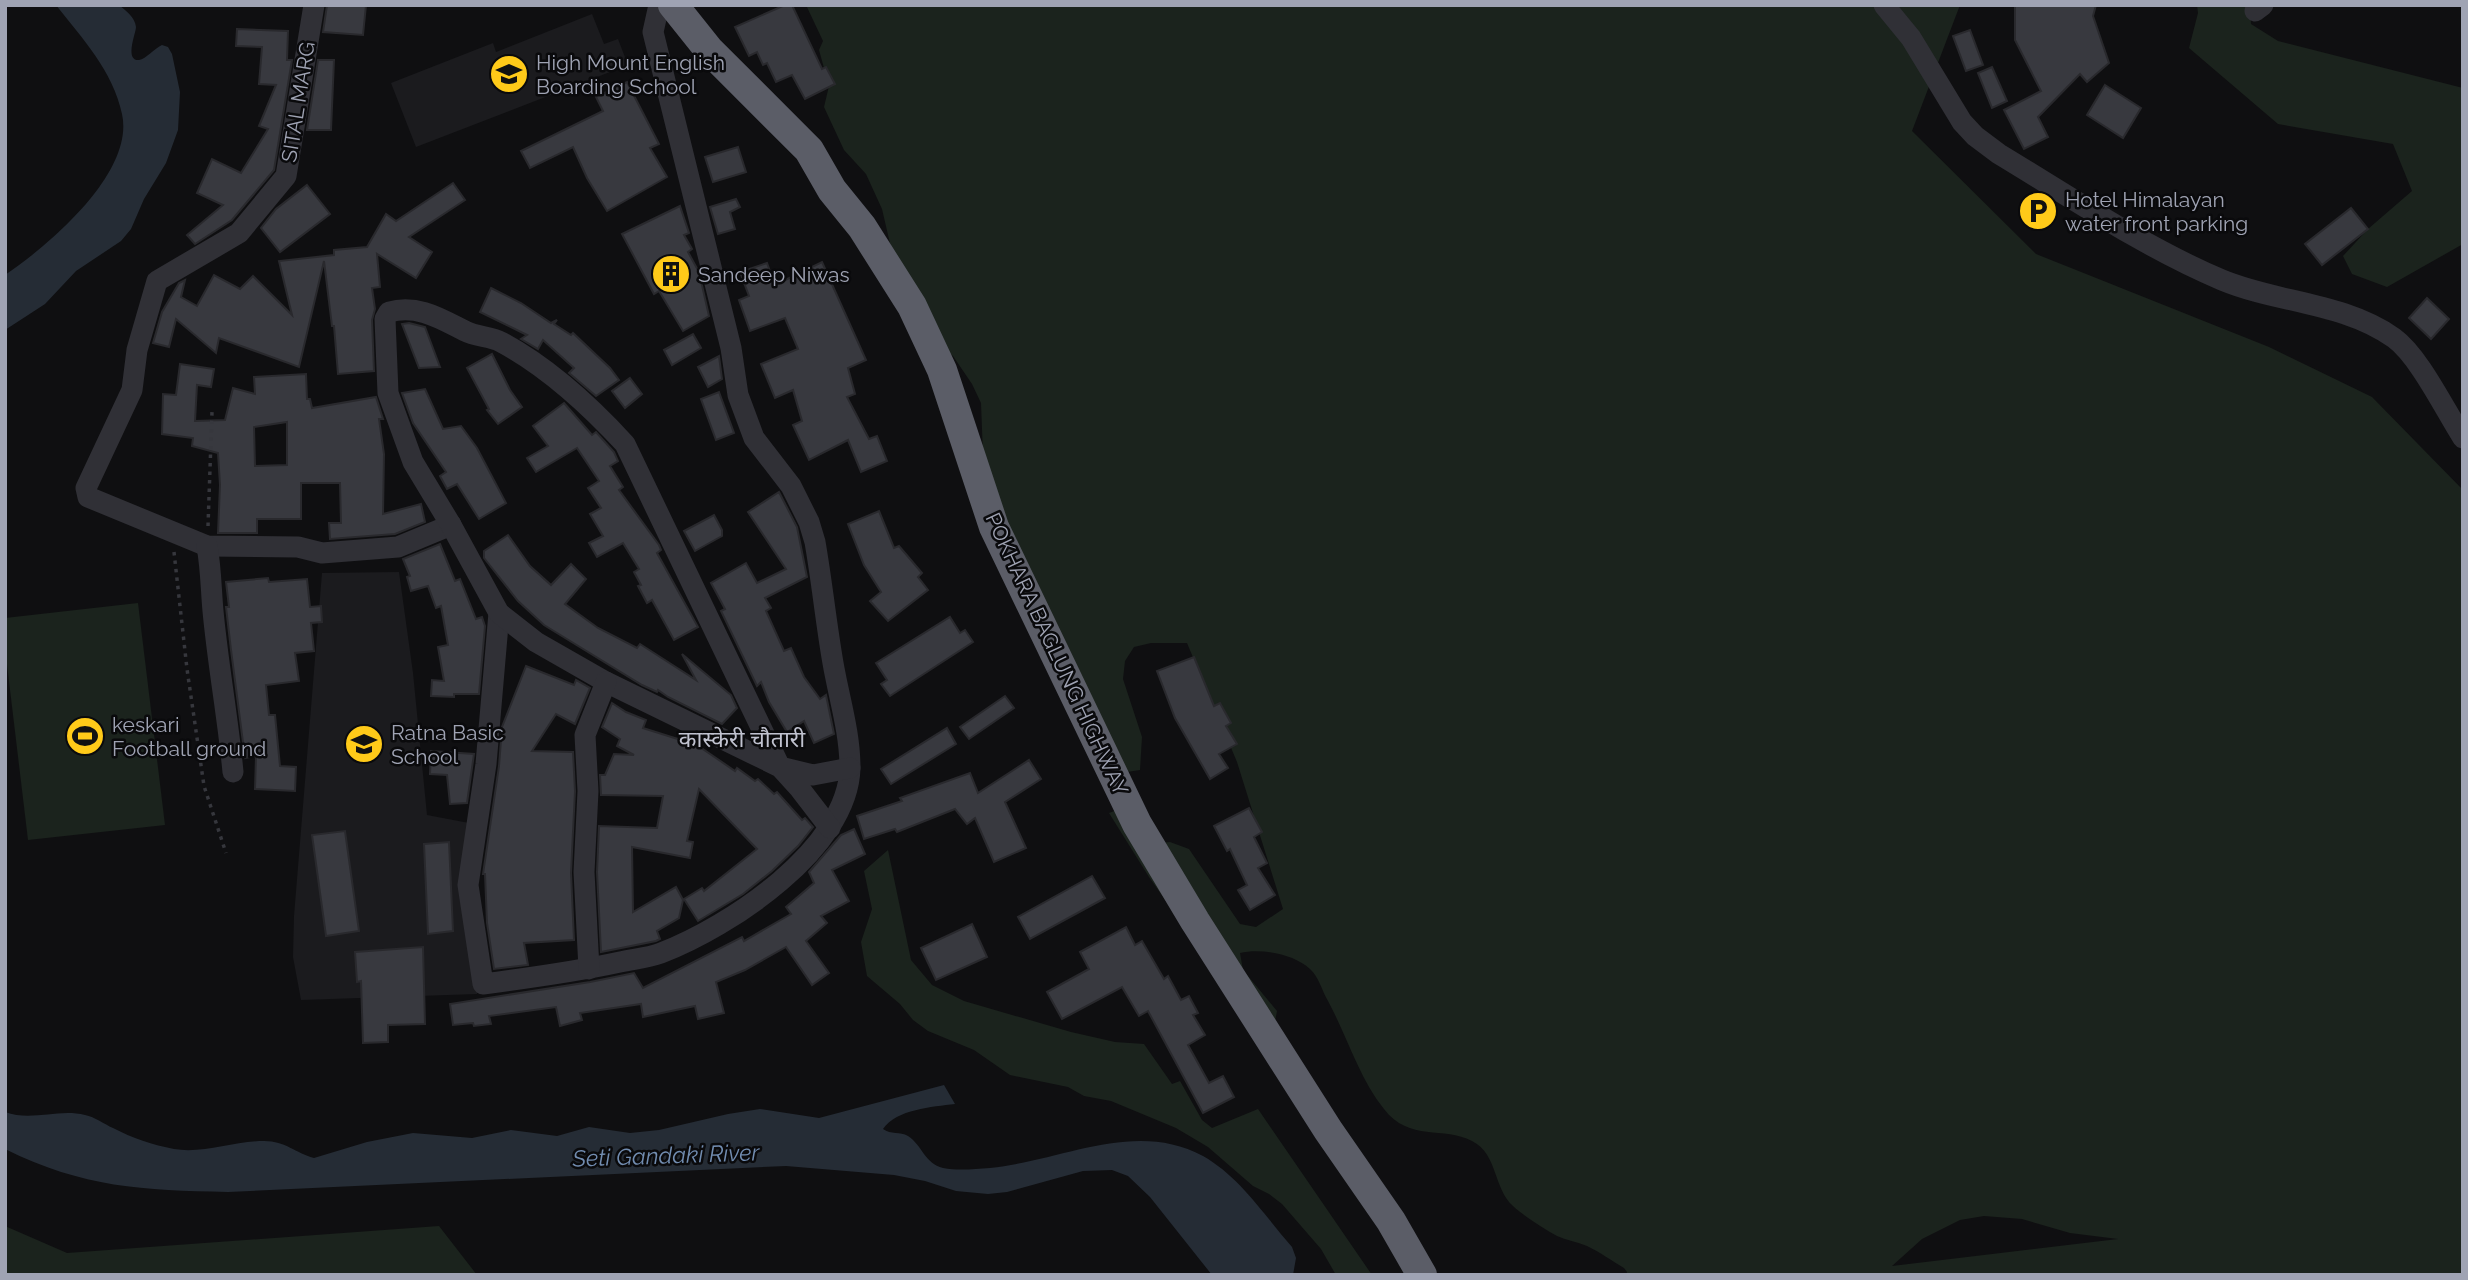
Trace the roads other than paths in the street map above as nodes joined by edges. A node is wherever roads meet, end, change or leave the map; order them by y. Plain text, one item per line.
1 (314, 5) edge
2 (659, 5) edge
3 (673, 5) edge
4 (1884, 5) edge
5 (2463, 438) edge
6 (451, 525) junction
7 (207, 546) junction
8 (499, 613) junction
9 (606, 682) junction
10 (780, 767) junction
11 (850, 768) junction
12 (233, 772) dead end
13 (830, 828) junction
14 (589, 969) junction
15 (1422, 1275) edge

1 - 7 street, SITAL MARG
2 - 11 street
3 - 15 highway, POKHARA BAGLUNG HIGHWAY
4 - 5 street
6 - 7 street
6 - 8 street
6 - 10 street
7 - 12 street
8 - 9 street
8 - 14 street
9 - 10 street
9 - 14 street
10 - 11 street
10 - 13 street
11 - 13 street
13 - 14 street

